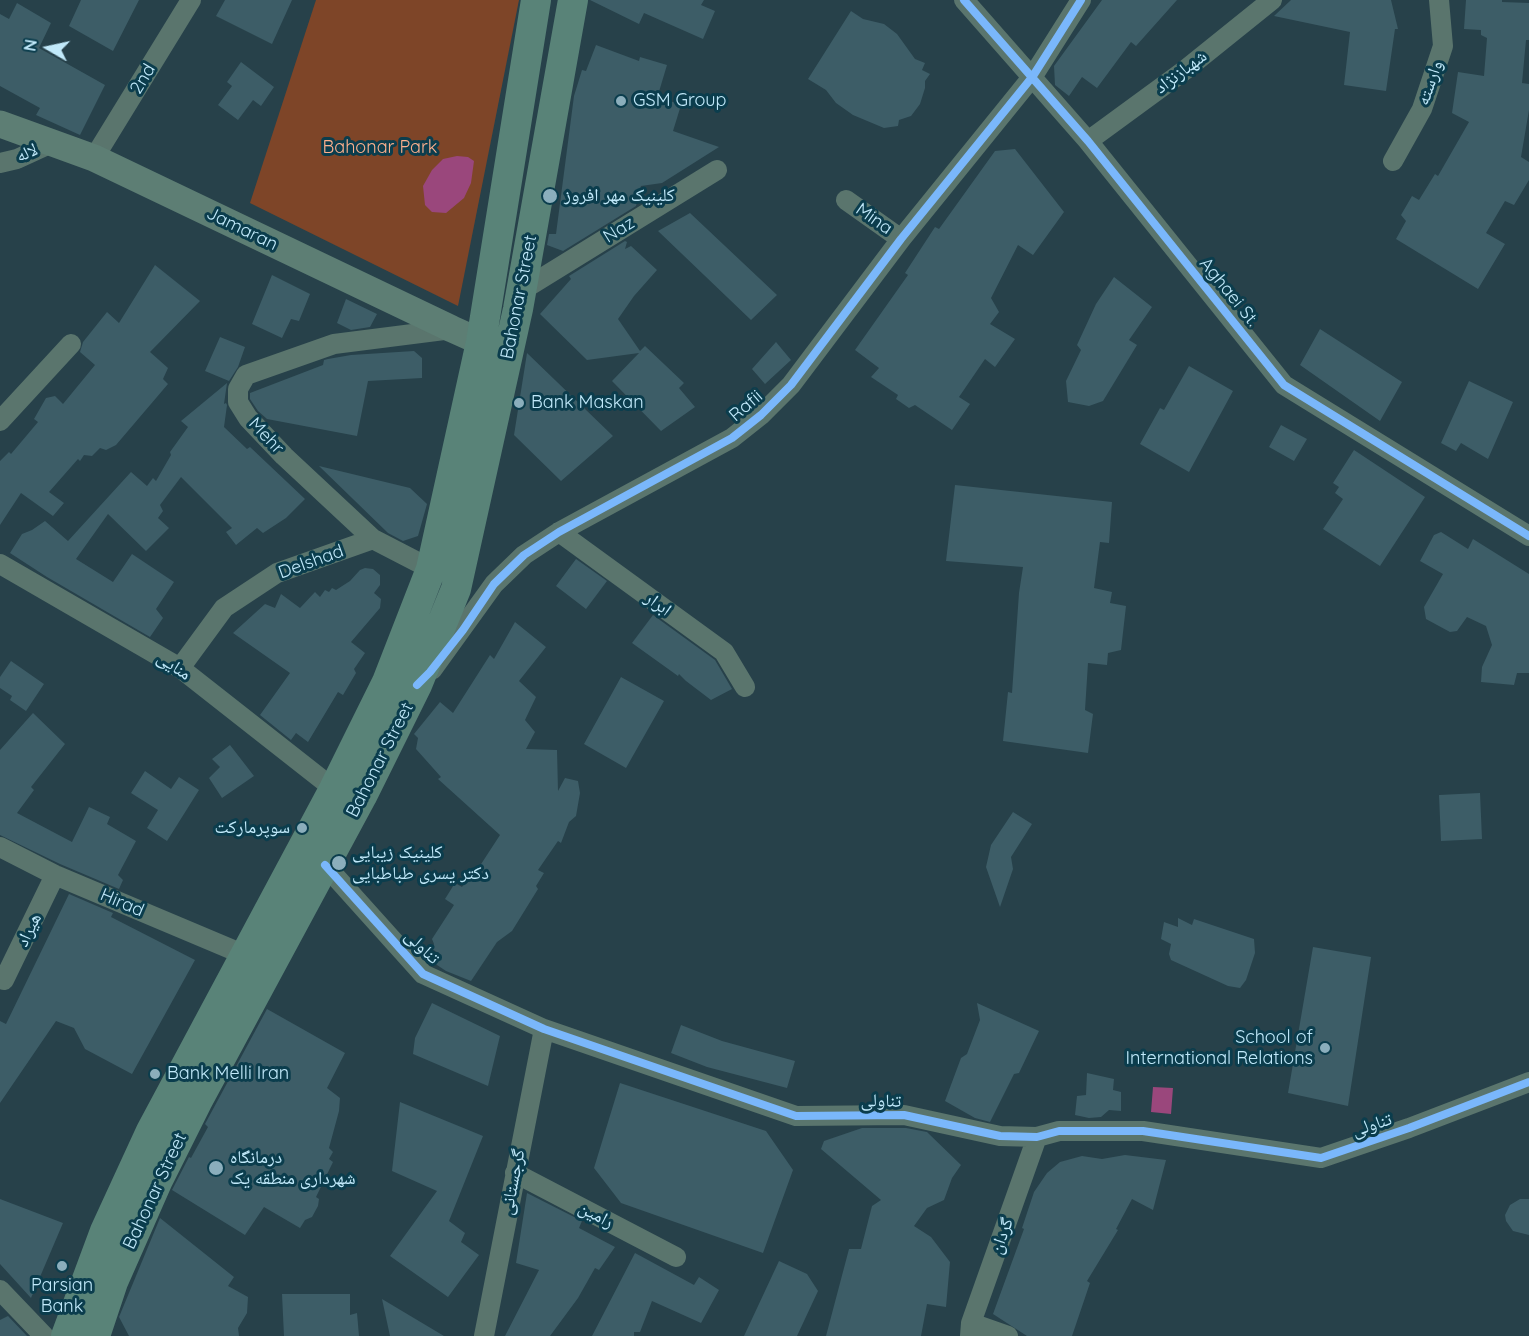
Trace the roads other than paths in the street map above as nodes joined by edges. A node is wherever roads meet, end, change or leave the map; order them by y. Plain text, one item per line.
1 (191, 0) edge
2 (536, 0) edge
3 (573, 0) edge
4 (964, 0) edge
5 (1081, 0) edge
6 (1272, 0) edge
7 (1439, 0) edge
8 (1033, 76) junction
9 (0, 124) edge
10 (1088, 141) junction
11 (54, 142) junction
12 (94, 158) junction
13 (1393, 160) dead end
14 (0, 163) edge
15 (717, 170) dead end
16 (846, 200) dead end
17 (901, 239) junction
18 (521, 291) junction
19 (452, 329) junction
20 (480, 342) junction
21 (71, 344) dead end
22 (509, 348) junction
23 (0, 421) edge
24 (1528, 531) edge
25 (559, 532) junction
26 (373, 539) junction
27 (0, 564) edge
28 (431, 569) junction
29 (180, 668) junction
30 (417, 686) junction
31 (745, 687) dead end
32 (334, 789) junction
33 (0, 847) edge
34 (325, 865) junction
35 (55, 875) junction
36 (245, 955) junction
37 (0, 977) edge
38 (544, 1029) junction
39 (1529, 1082) edge
40 (1037, 1137) junction
41 (515, 1173) junction
42 (676, 1257) dead end
43 (0, 1290) edge
44 (970, 1329) edge
45 (44, 1336) edge
46 (66, 1336) edge
47 (95, 1336) edge
48 (484, 1336) edge
49 (1008, 1336) edge

1 - 12 street, 2nd
2 - 20 main road, Bahonar Street
3 - 18 main road, Bahonar Street
4 - 8 street, Aghaei St.
5 - 8 street, Rafii
6 - 10 street, شهبازنژاد
7 - 13 street, وارسته
8 - 10 street, Aghaei St.
8 - 17 street, Rafii
9 - 11 main road, Jamaran
10 - 24 street, Aghaei St.
11 - 12 main road, Jamaran
11 - 14 street, لاله
12 - 19 main road, Jamaran
15 - 18 street, Naz
16 - 17 street, Mina
17 - 25 street, Rafii
18 - 22 main road, Bahonar Street
19 - 20 main road, Jamaran
19 - 26 street, Mehr
20 - 22 main road, Jamaran
20 - 28 main road, Bahonar Street
21 - 23 street
22 - 30 main road, Bahonar Street
25 - 30 street, Rafii
25 - 31 street, ابرار
26 - 28 street, Mehr
26 - 29 street, Delshad
27 - 29 street, منایی
28 - 32 main road, Bahonar Street
29 - 32 street, منایی
30 - 34 main road, Bahonar Street
32 - 36 main road, Bahonar Street
33 - 35 street, Hirad
34 - 38 street, تناولی
34 - 47 main road, Bahonar Street
35 - 36 street, Hirad
35 - 37 street, هیراد
36 - 46 main road, Bahonar Street
38 - 40 street, تناولی
38 - 41 street, گرجستانی
39 - 40 street, تناولی
40 - 44 street, گردان
41 - 42 street, رامین
41 - 48 street, گرجستانی
43 - 45 street
44 - 49 street

